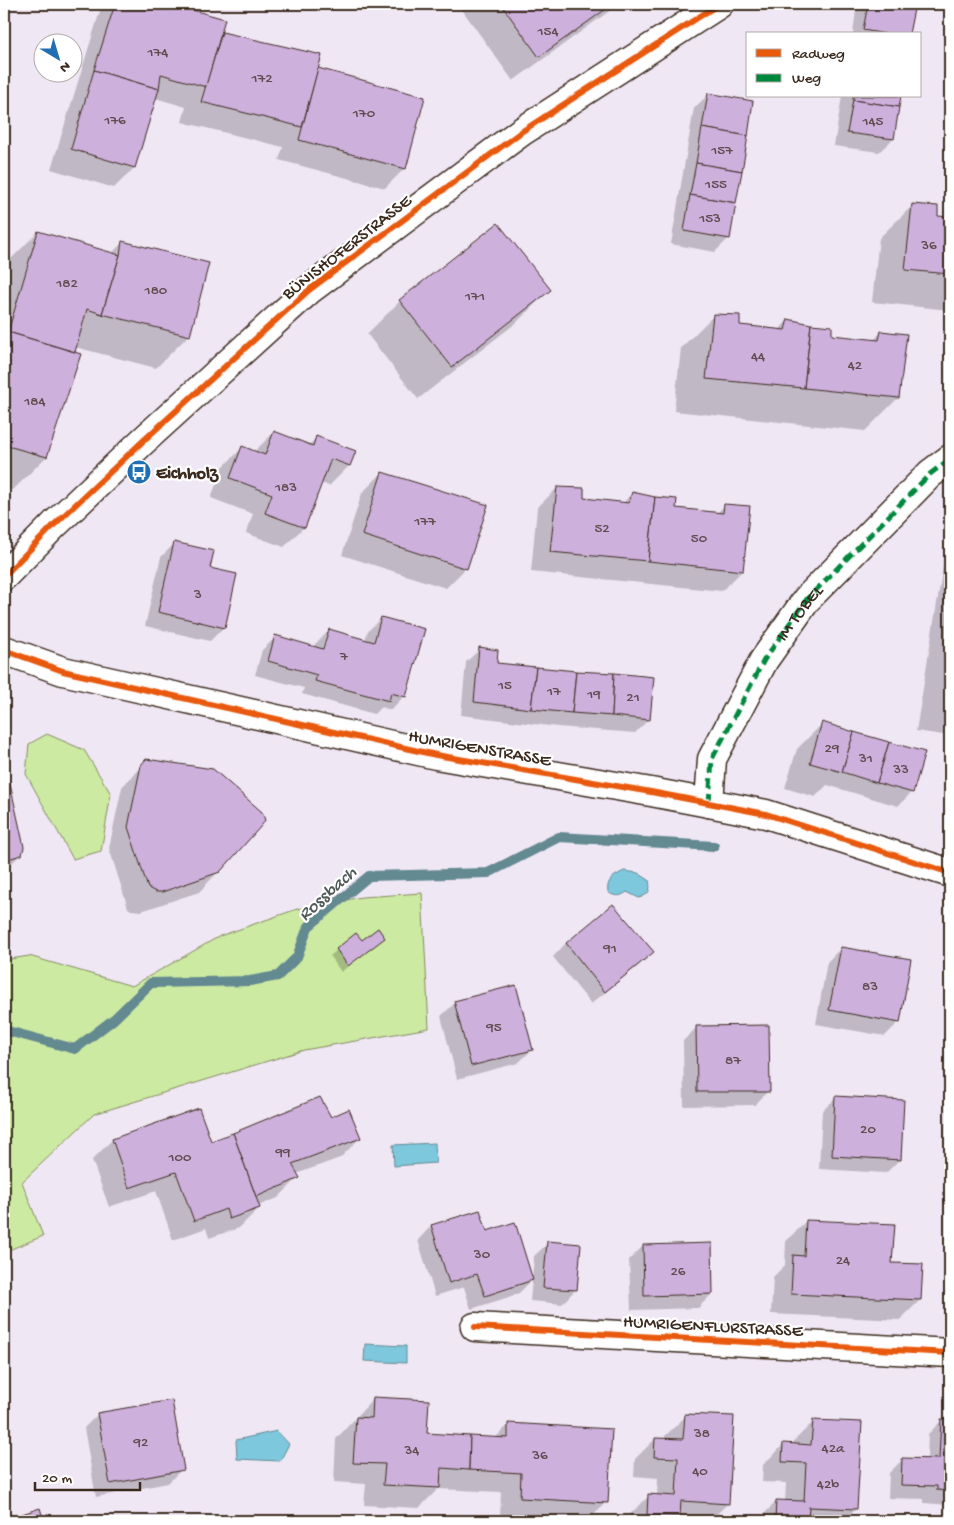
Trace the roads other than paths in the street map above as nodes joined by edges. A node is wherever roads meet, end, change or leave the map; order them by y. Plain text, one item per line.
1 (719, 4) edge
2 (950, 459) edge
3 (4, 576) edge
4 (4, 650) edge
5 (709, 803) junction
6 (950, 873) edge
7 (475, 1327) dead end
8 (950, 1353) edge

1 - 3 street, BÜNISHOFERSTRASSE
2 - 5 street, IM TOBEL
4 - 5 street, HUMRIGENSTRASSE
5 - 6 street, HUMRIGENSTRASSE
7 - 8 street, HUMRIGENFLURSTRASSE

